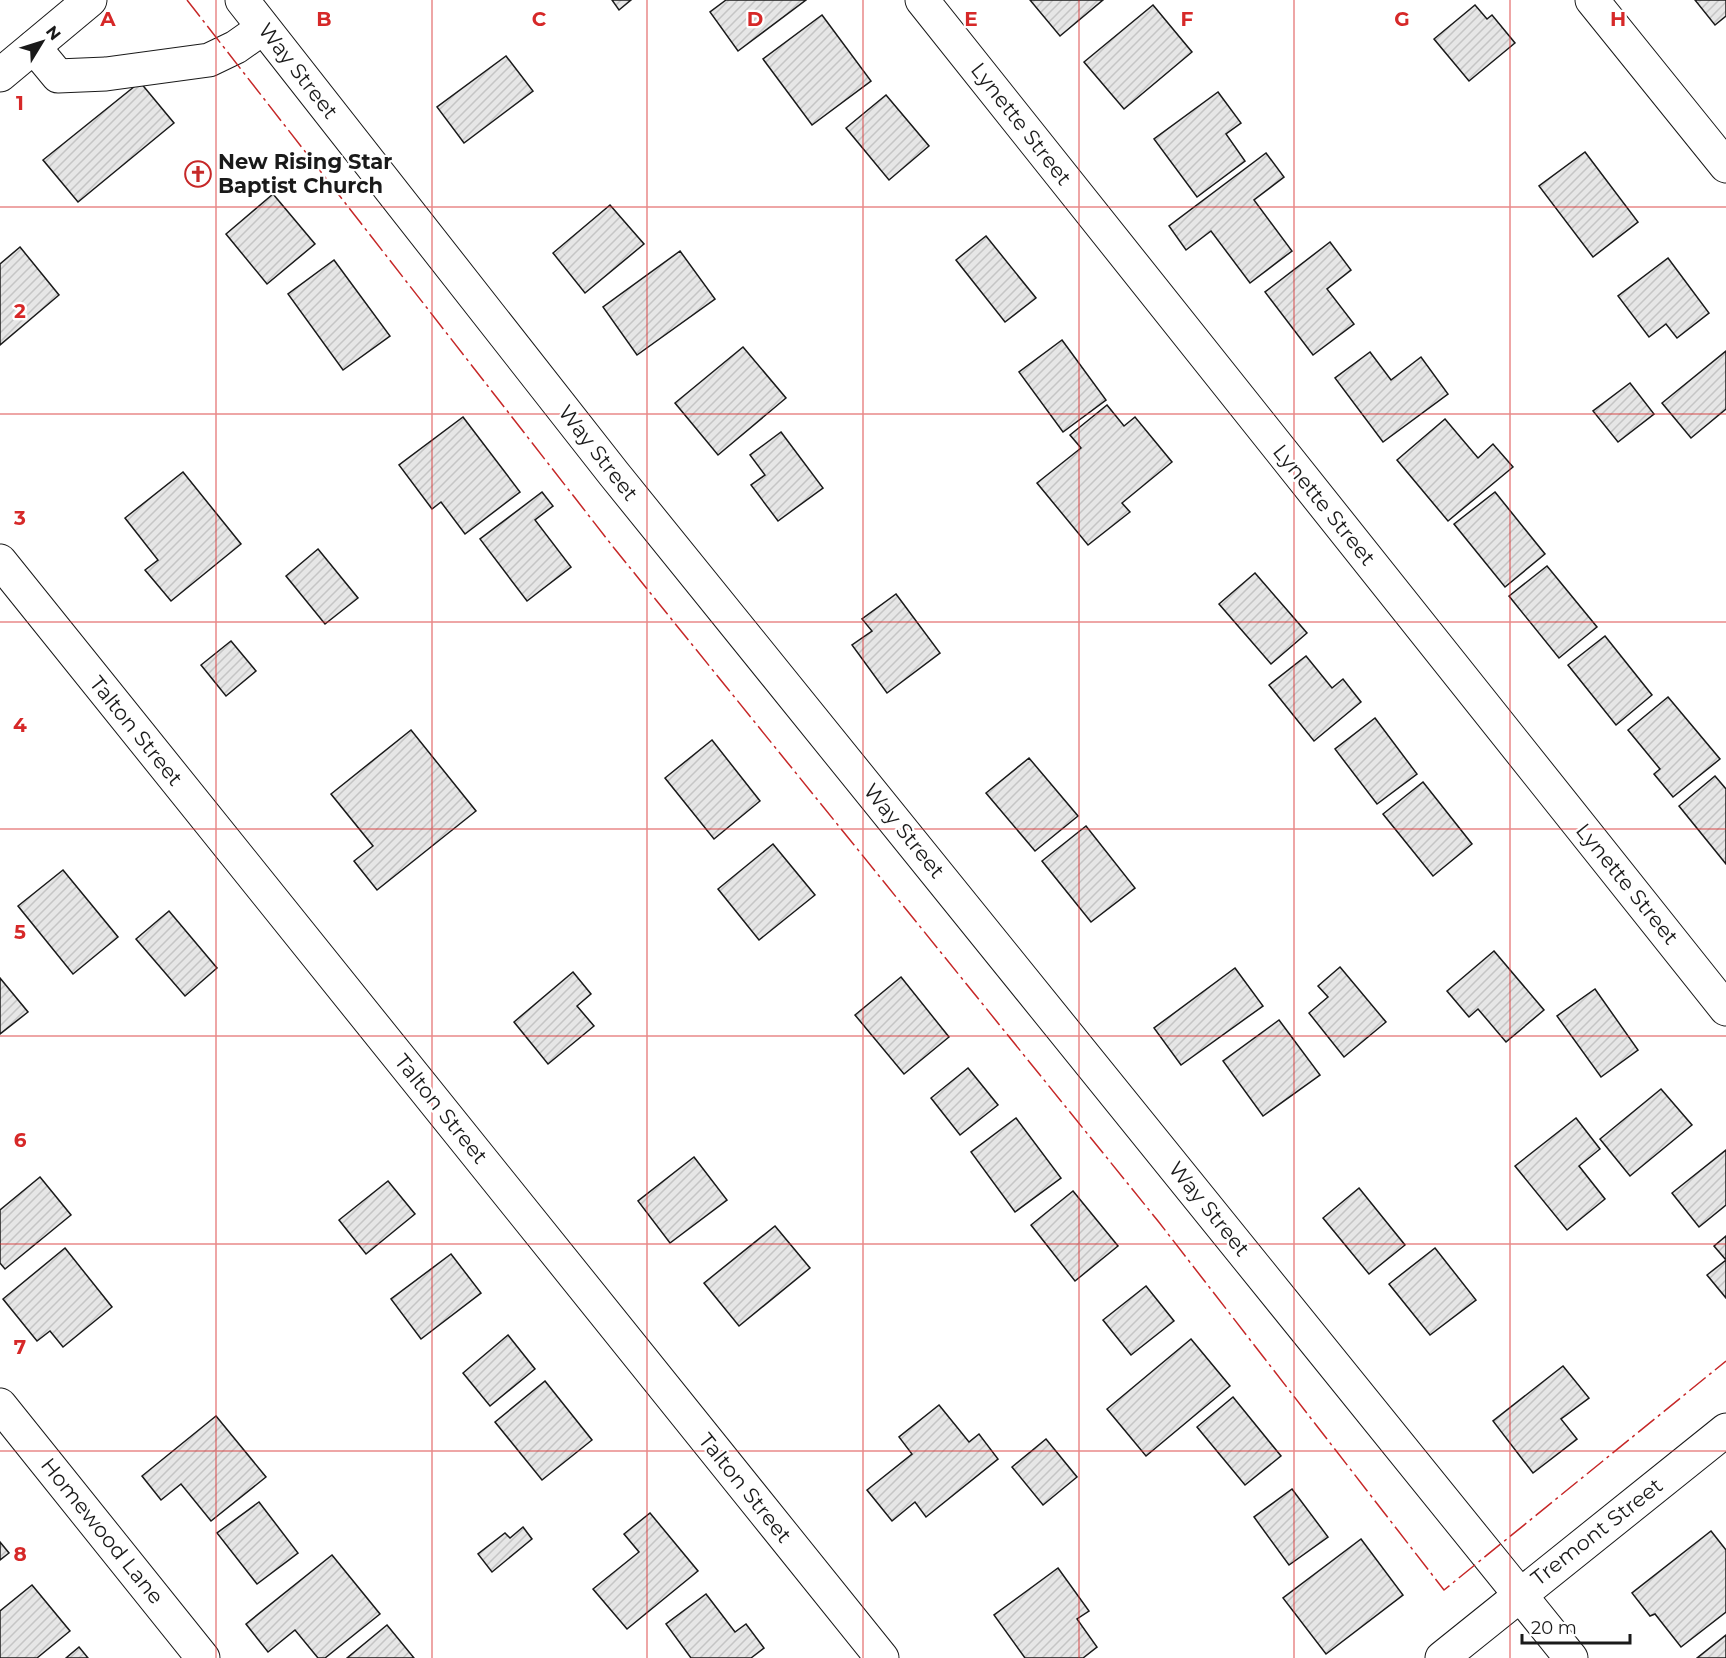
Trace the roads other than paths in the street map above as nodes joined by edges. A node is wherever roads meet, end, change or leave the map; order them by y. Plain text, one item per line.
1 (90, 0) edge
2 (242, 0) edge
3 (922, 0) edge
4 (1592, 0) edge
5 (263, 28) junction
6 (34, 47) junction
7 (0, 75) edge
8 (1726, 166) edge
9 (0, 561) edge
10 (1726, 1009) edge
11 (0, 1405) edge
12 (1726, 1430) edge
13 (1520, 1593) junction
14 (203, 1658) edge
15 (882, 1658) edge
16 (1442, 1658) edge
17 (1571, 1658) edge

1 - 6 street
2 - 5 street, Way Street
3 - 10 street, Lynette Street
4 - 8 street
5 - 6 street
5 - 13 street, Way Street
6 - 7 street
9 - 15 street, Talton Street
11 - 14 street, Homewood Lane
12 - 13 street, Tremont Street
13 - 16 street, Tremont Street
13 - 17 street, Way Street

